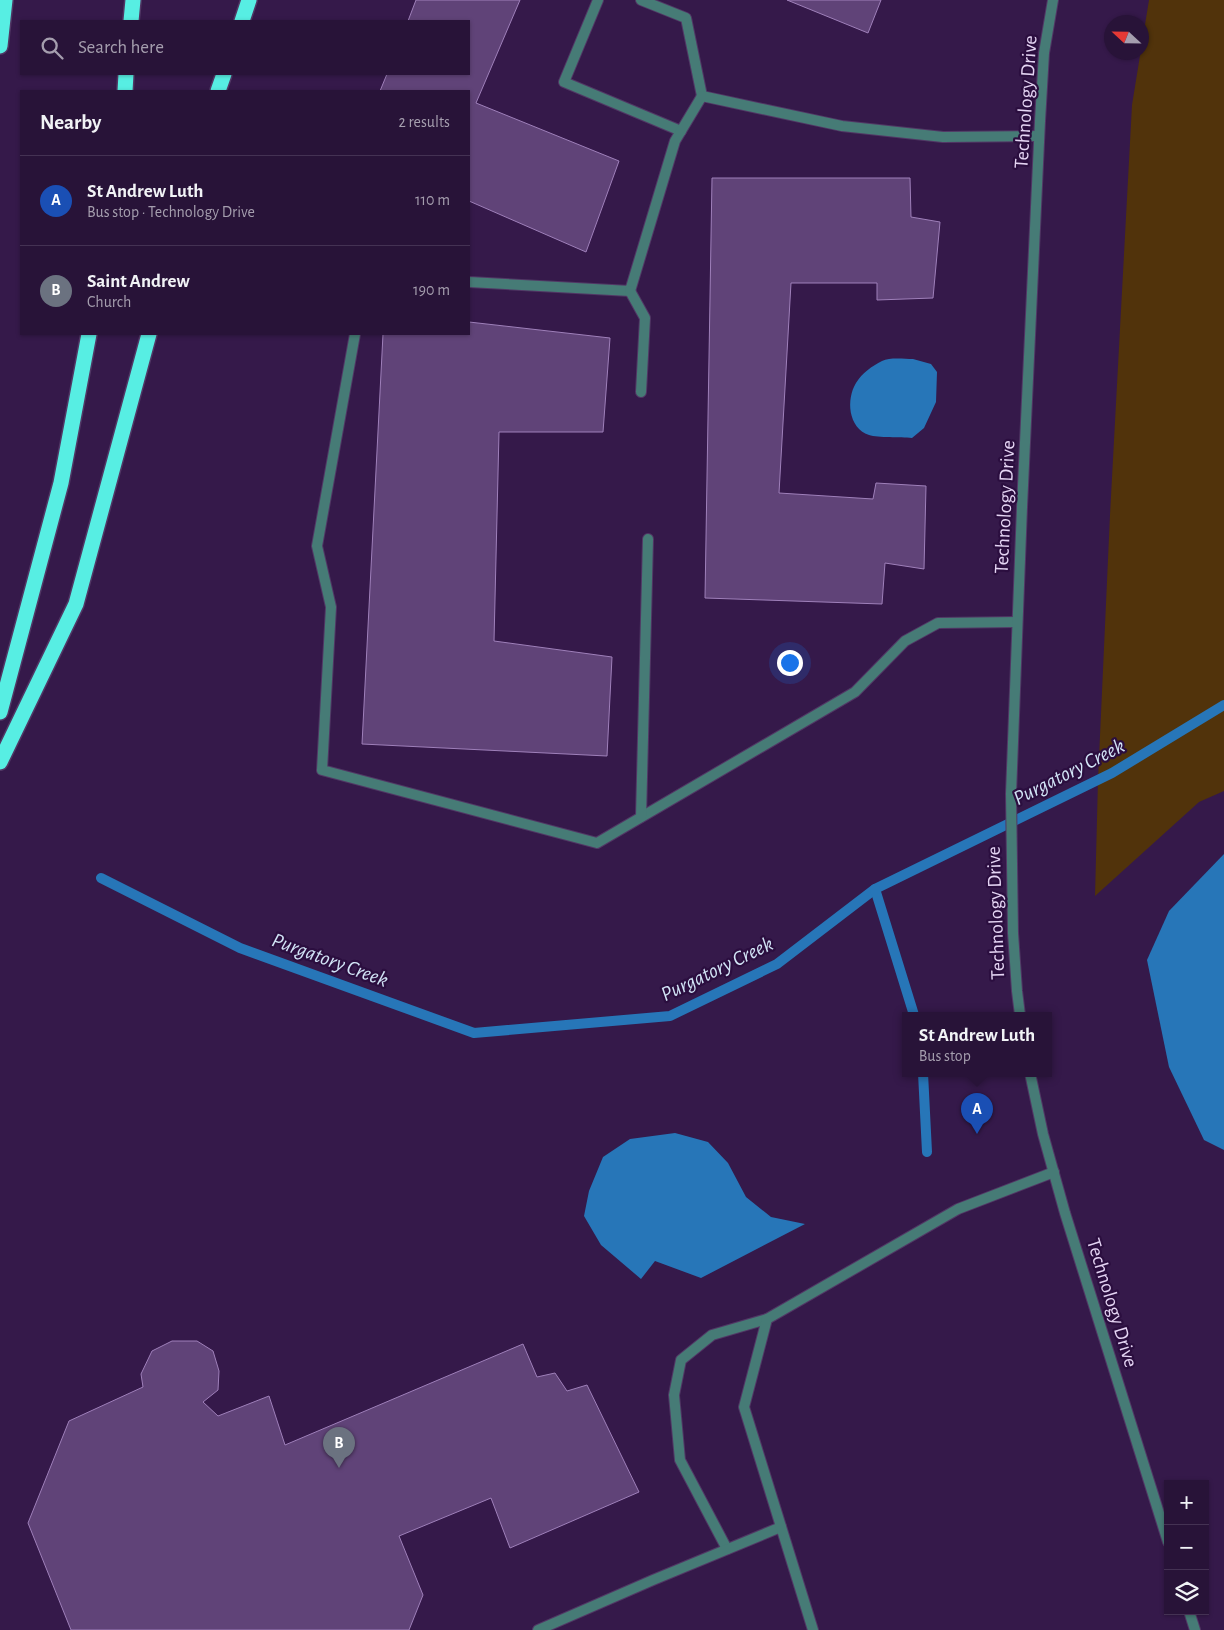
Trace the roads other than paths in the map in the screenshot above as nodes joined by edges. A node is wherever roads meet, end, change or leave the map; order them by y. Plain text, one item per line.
1 (5, 0) edge
2 (133, 0) edge
3 (249, 0) edge
4 (598, 0) edge
5 (641, 0) edge
6 (1053, 0) edge
7 (131, 20) edge
8 (242, 20) edge
9 (0, 46) edge
10 (126, 75) edge
11 (224, 75) edge
12 (124, 90) edge
13 (218, 90) edge
14 (702, 96) junction
15 (681, 131) junction
16 (1039, 136) junction
17 (470, 282) edge
18 (630, 291) junction
19 (89, 335) edge
20 (149, 335) edge
21 (355, 335) edge
22 (641, 392) dead end
23 (648, 539) dead end
24 (1017, 622) junction
25 (0, 712) edge
26 (0, 762) edge
27 (641, 817) junction
28 (1020, 1012) edge
29 (1031, 1077) edge
30 (1054, 1172) junction
31 (767, 1319) junction
32 (781, 1527) junction
33 (1164, 1529) edge
34 (727, 1549) junction
35 (1190, 1615) edge
36 (538, 1630) edge
37 (813, 1630) edge
38 (1195, 1630) edge

1 - 9 highway
2 - 7 highway
3 - 8 highway
4 - 15 street
5 - 14 street
6 - 16 street, Technology Drive
10 - 12 highway
11 - 13 highway
14 - 15 street
14 - 16 street
15 - 18 street
16 - 24 street, Technology Drive
17 - 18 street
18 - 22 street
19 - 25 highway
20 - 26 highway
21 - 27 street
23 - 27 street
24 - 27 street
24 - 28 street, Technology Drive
29 - 30 street, Technology Drive
30 - 31 street
30 - 33 street, Technology Drive
31 - 32 street
31 - 34 street
32 - 34 street
32 - 37 street
34 - 36 street
35 - 38 street

